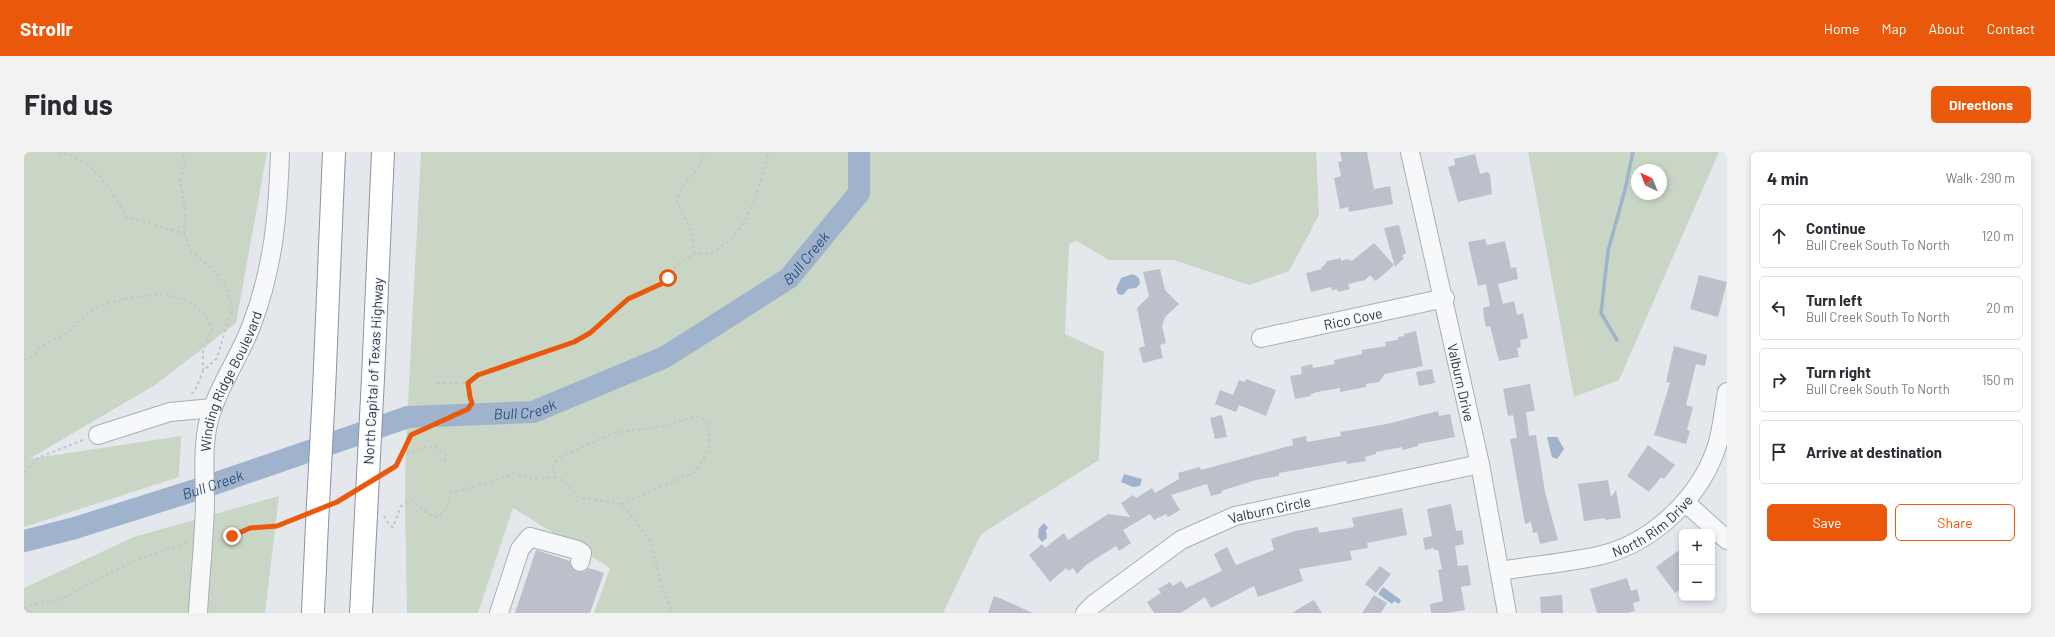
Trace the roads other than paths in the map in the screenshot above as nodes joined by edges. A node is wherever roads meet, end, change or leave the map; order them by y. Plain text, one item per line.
1 (280, 152) edge
2 (334, 152) edge
3 (383, 152) edge
4 (1410, 152) edge
5 (1444, 298) junction
6 (1261, 338) dead end
7 (1727, 392) edge
8 (213, 408) junction
9 (98, 434) road end
10 (1480, 464) junction
11 (1685, 502) junction
12 (1727, 540) edge
13 (580, 562) dead end
14 (1500, 571) junction
15 (198, 613) edge
16 (313, 613) edge
17 (361, 613) edge
18 (500, 613) edge
19 (1085, 613) edge
20 (1507, 613) edge

1 - 8 street, Winding Ridge Boulevard
2 - 16 highway, bridge
3 - 17 highway, North Capital of Texas Highway, bridge
4 - 5 street, Valburn Drive
5 - 6 street, Rico Cove
5 - 10 street, Valburn Drive
7 - 11 street, North Rim Drive
8 - 9 street
8 - 15 street, Winding Ridge Boulevard
10 - 14 street, Valburn Drive
10 - 19 street, Valburn Circle
11 - 12 street
11 - 14 street, North Rim Drive
13 - 18 street
14 - 20 street, Valburn Drive

